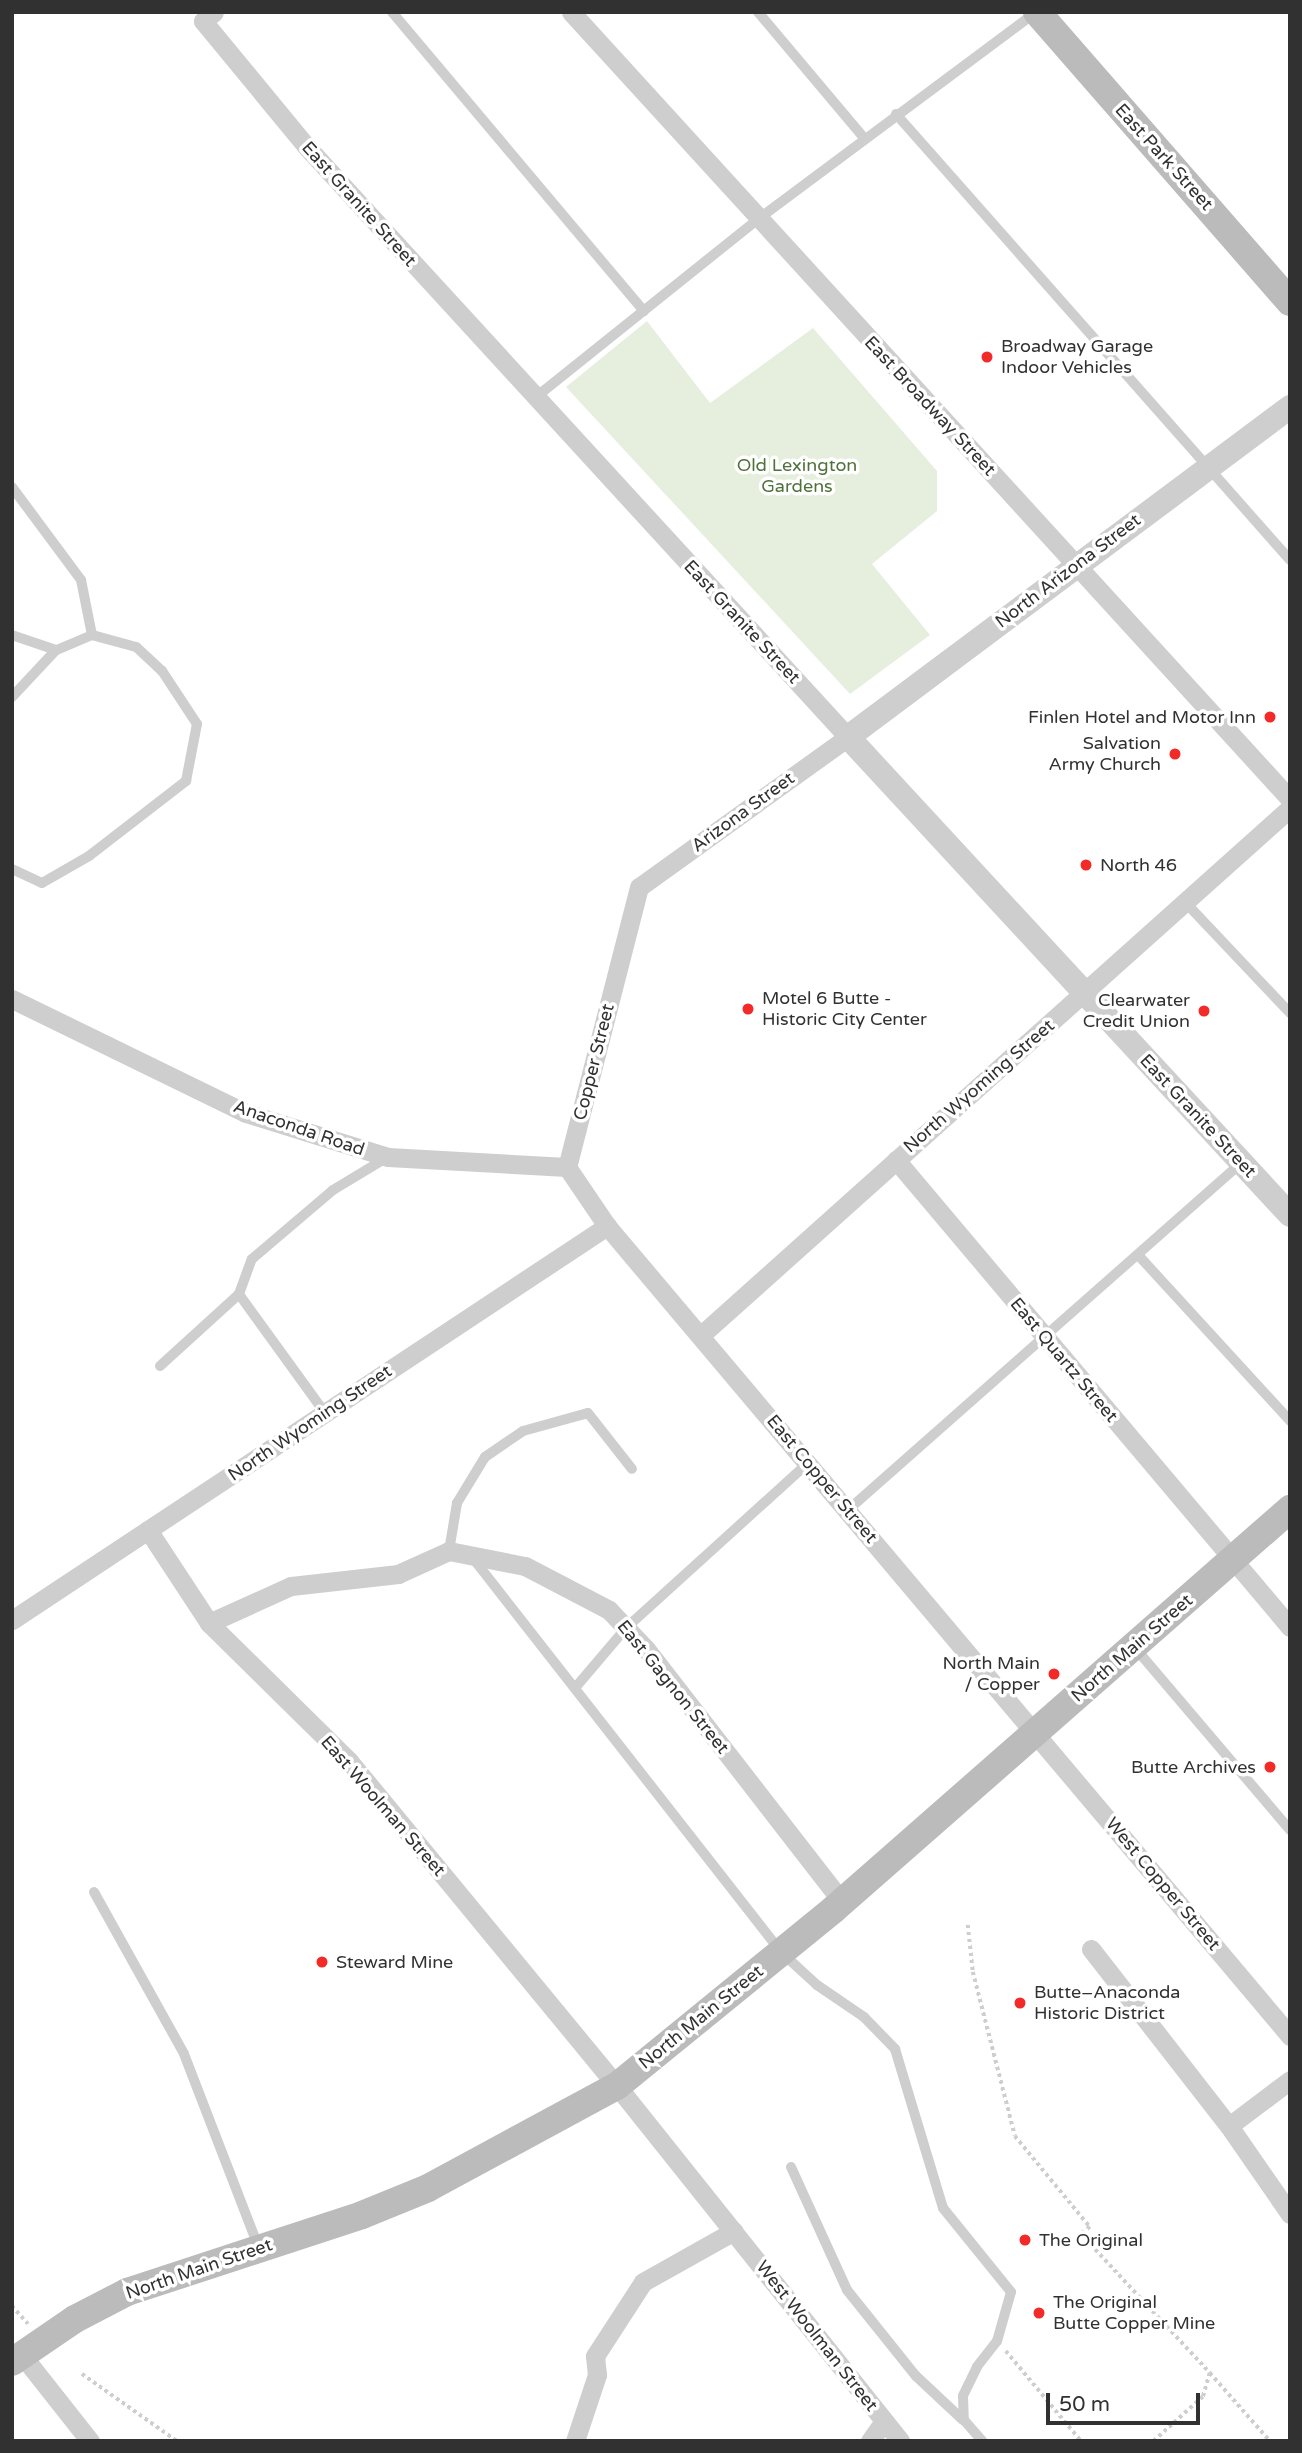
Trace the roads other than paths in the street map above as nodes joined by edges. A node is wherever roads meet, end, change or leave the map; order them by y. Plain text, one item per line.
1 (392, 12) edge
2 (571, 12) edge
3 (758, 12) edge
4 (1036, 12) edge
5 (209, 17) edge
6 (897, 114) junction
7 (864, 138) junction
8 (757, 220) junction
9 (1290, 302) edge
10 (644, 311) junction
11 (536, 397) junction
12 (1290, 407) edge
13 (1207, 468) junction
14 (12, 487) edge
15 (1290, 560) edge
16 (1074, 565) junction
17 (12, 635) edge
18 (92, 635) junction
19 (56, 650) junction
20 (12, 696) edge
21 (848, 737) junction
22 (1290, 799) edge
23 (1290, 808) edge
24 (12, 869) edge
25 (639, 887) joint
26 (1185, 902) junction
27 (1084, 993) junction
28 (12, 999) edge
29 (1290, 1013) edge
30 (388, 1157) junction
31 (896, 1160) junction
32 (1241, 1163) junction
33 (567, 1167) junction
34 (1288, 1210) edge
35 (607, 1226) junction
36 (1139, 1256) junction
37 (239, 1294) junction
38 (700, 1336) junction
39 (1046, 1338) junction
40 (160, 1366) dead end
41 (325, 1413) junction
42 (1290, 1421) edge
43 (808, 1464) junction
44 (632, 1469) dead end
45 (1290, 1509) edge
46 (848, 1510) junction
47 (148, 1530) junction
48 (449, 1551) junction
49 (470, 1555) junction
50 (1232, 1560) junction
51 (12, 1620) edge
52 (209, 1623) junction
53 (1290, 1627) edge
54 (626, 1628) junction
55 (1134, 1646) junction
56 (575, 1688) junction
57 (1036, 1732) junction
58 (1290, 1830) edge
59 (94, 1892) dead end
60 (842, 1902) junction
61 (1091, 1949) dead end
62 (781, 1952) junction
63 (1290, 2036) edge
64 (1290, 2080) edge
65 (617, 2086) junction
66 (1229, 2126) junction
67 (791, 2167) dead end
68 (1290, 2214) edge
69 (734, 2231) junction
70 (260, 2248) junction
71 (17, 2358) edge
72 (964, 2420) junction
73 (884, 2421) junction
74 (90, 2441) edge
75 (575, 2441) edge
76 (870, 2441) edge
77 (901, 2441) edge
78 (982, 2441) edge

1 - 10 lane
2 - 8 street, East Broadway Street
3 - 7 lane
4 - 6 lane
4 - 9 main road, East Park Street
5 - 11 street, East Granite Street
6 - 7 lane
6 - 13 lane
7 - 8 lane
8 - 10 lane
8 - 16 street, East Broadway Street
10 - 11 lane
11 - 21 street, East Granite Street
12 - 13 street, North Arizona Street
13 - 15 lane
13 - 16 street, North Arizona Street
14 - 18 lane
16 - 21 street, North Arizona Street
16 - 22 street, East Broadway Street
17 - 19 lane
18 - 19 lane
18 - 24 lane
19 - 20 lane
21 - 25 street, Arizona Street
21 - 27 street, East Granite Street
23 - 26 street, North Wyoming Street
25 - 33 street, Copper Street
26 - 27 street, North Wyoming Street
26 - 29 lane
27 - 31 street, North Wyoming Street
27 - 32 street, East Granite Street
28 - 30 street, Anaconda Road
30 - 33 street, Anaconda Road
30 - 37 lane
31 - 38 street, North Wyoming Street
31 - 39 street, East Quartz Street
32 - 34 street, East Granite Street
32 - 36 lane
33 - 35 street
35 - 38 street, East Copper Street
35 - 41 street, North Wyoming Street
36 - 39 lane
36 - 42 lane
37 - 40 lane
37 - 41 lane
38 - 43 street, East Copper Street
39 - 46 lane
39 - 50 street, East Quartz Street
41 - 47 street, North Wyoming Street
43 - 46 street, East Copper Street
43 - 54 lane
44 - 48 lane
45 - 50 main road, North Main Street
46 - 57 street, East Copper Street
47 - 51 street, North Wyoming Street
47 - 52 street, East Woolman Street
48 - 49 street, East Gagnon Street
48 - 52 street
49 - 54 street, East Gagnon Street
49 - 56 lane
50 - 53 street, East Quartz Street
50 - 55 main road, North Main Street
52 - 65 street, East Woolman Street
54 - 56 lane
54 - 60 street, East Gagnon Street
55 - 57 main road, North Main Street
55 - 58 lane
56 - 62 lane
57 - 60 main road, North Main Street
57 - 63 street, West Copper Street
59 - 70 lane
60 - 62 main road, North Main Street
61 - 66 street
62 - 65 main road, North Main Street
62 - 72 lane
64 - 66 street
65 - 69 street, West Woolman Street
65 - 70 main road, North Main Street
66 - 68 street
67 - 72 lane
69 - 73 street, West Woolman Street
69 - 75 street
70 - 71 main road, North Main Street
71 - 74 street
72 - 78 lane
73 - 76 street
73 - 77 street, West Woolman Street

